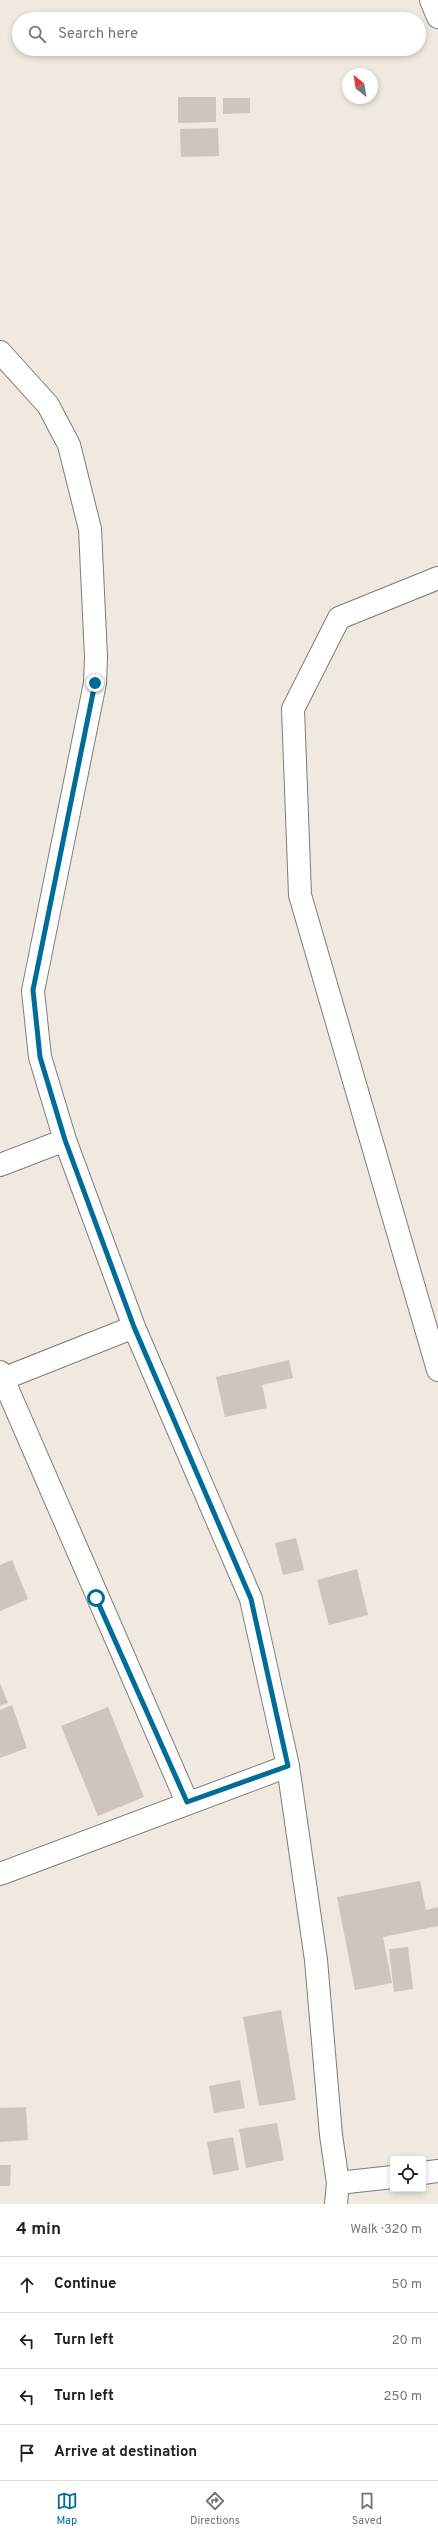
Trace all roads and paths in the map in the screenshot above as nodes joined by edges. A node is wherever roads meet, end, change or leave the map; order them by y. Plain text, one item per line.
1 (431, 0) edge
2 (438, 17) edge
3 (0, 352) edge
4 (438, 578) edge
5 (65, 1140) junction
6 (0, 1165) edge
7 (134, 1327) junction
8 (438, 1370) edge
9 (1, 1376) edge
10 (288, 1766) junction
11 (187, 1802) junction
12 (0, 1874) edge
13 (438, 2171) edge
14 (426, 2173) edge
15 (390, 2176) edge
16 (338, 2183) junction
17 (336, 2204) edge

1 - 2 street
3 - 5 street
4 - 8 street
5 - 6 street
5 - 7 street
7 - 9 street
7 - 10 street
9 - 11 street
10 - 11 street
10 - 16 street
11 - 12 street
13 - 14 street
15 - 16 street
16 - 17 street

